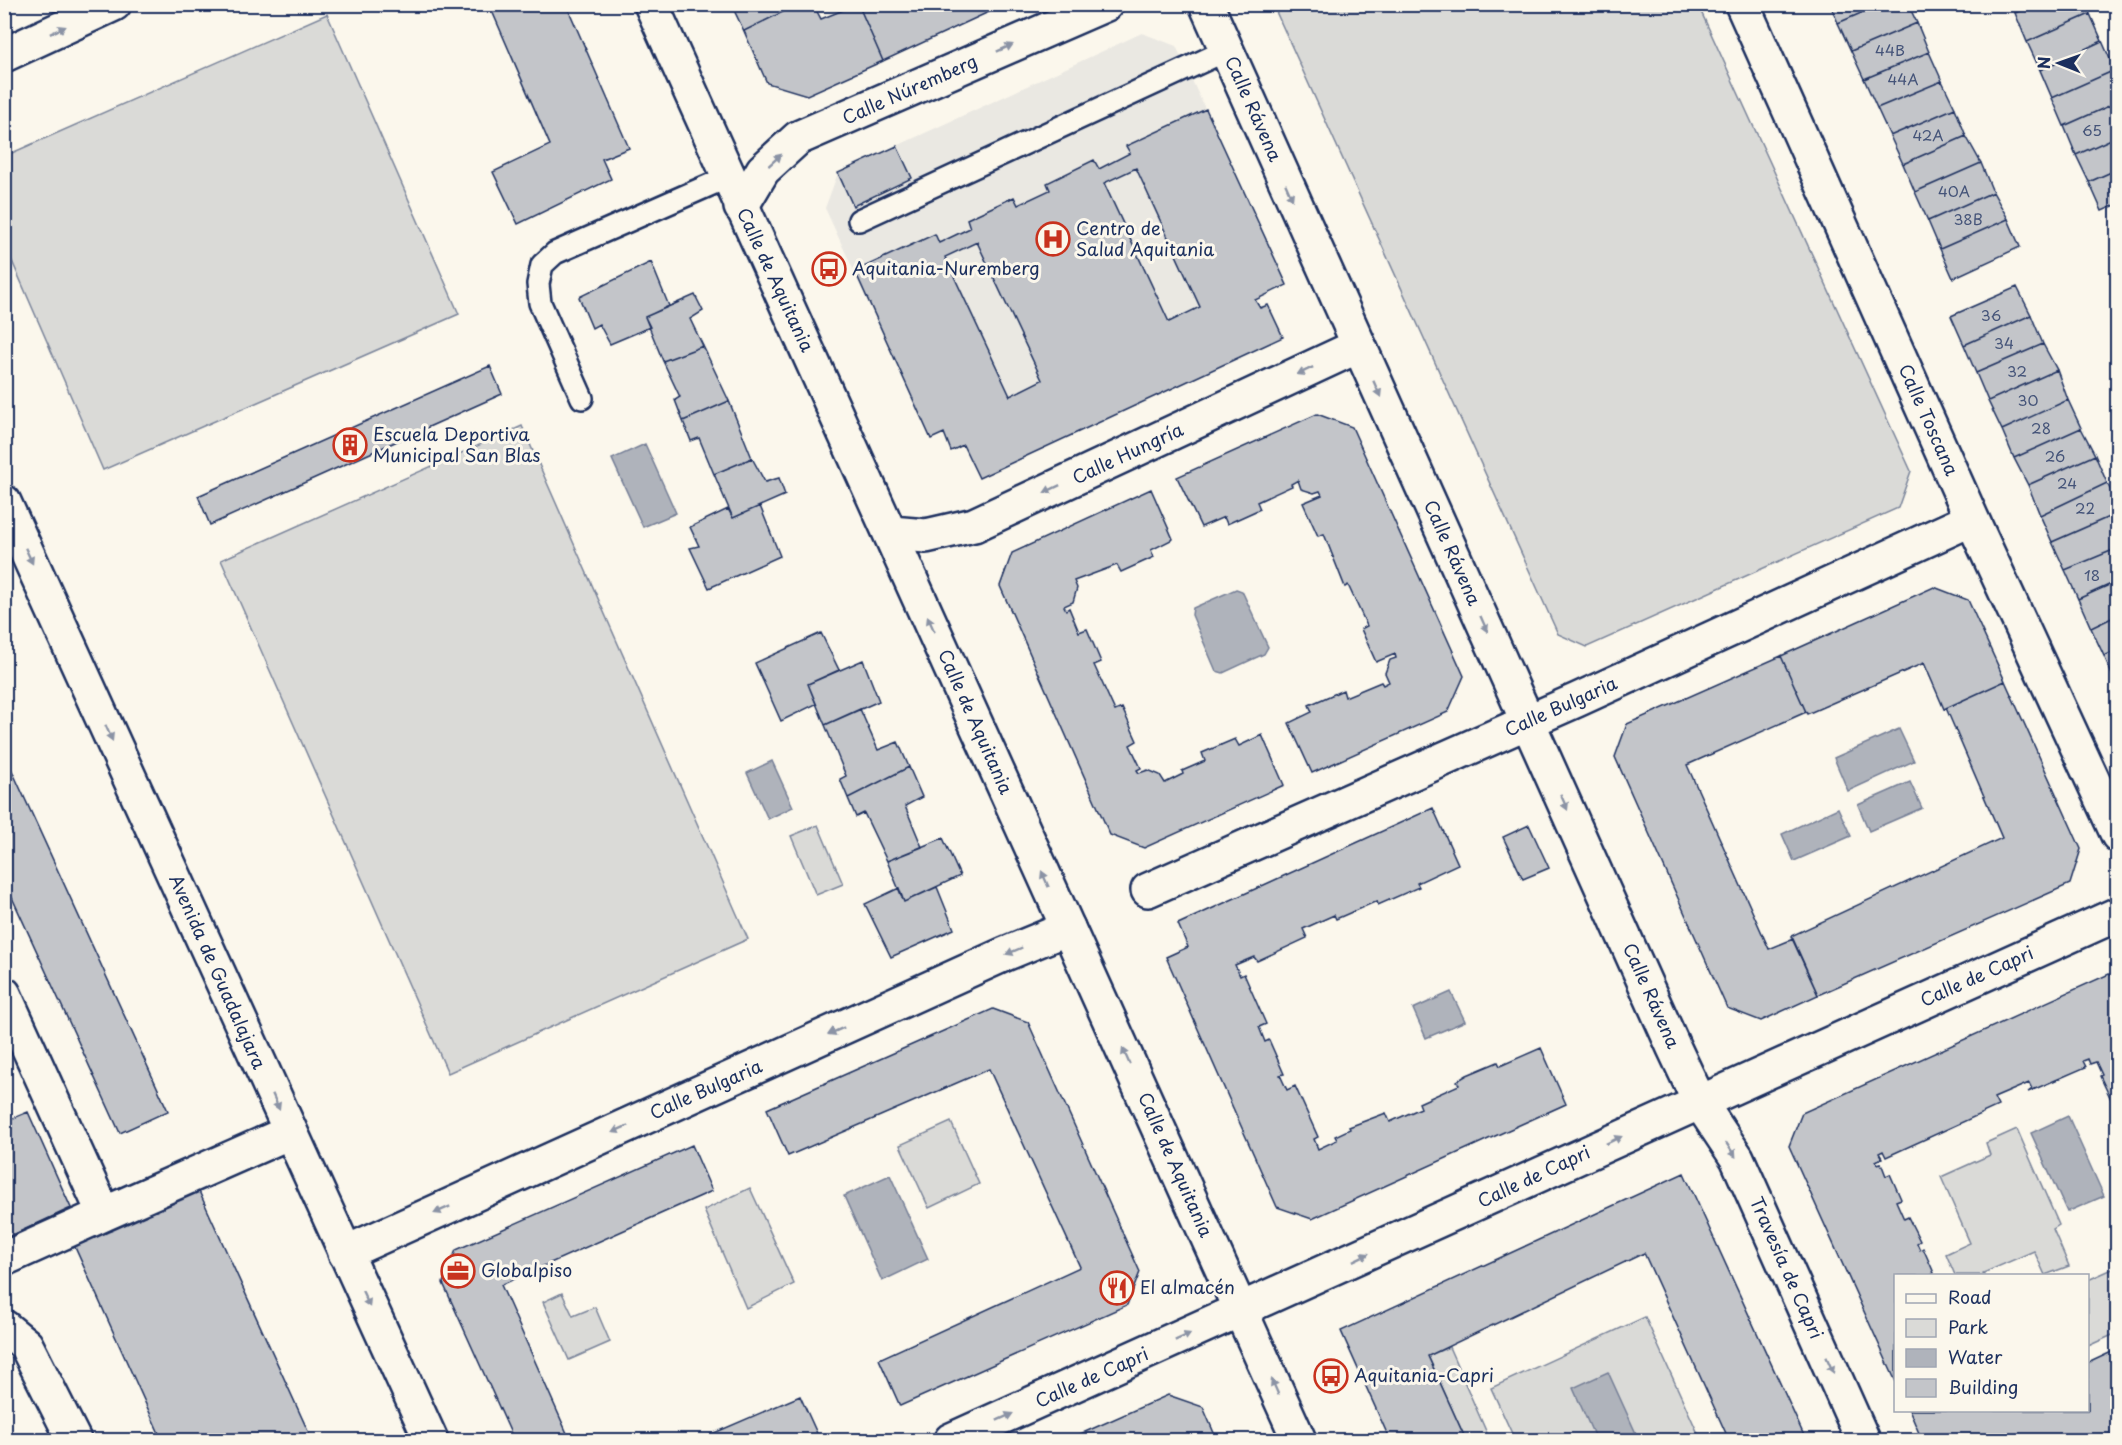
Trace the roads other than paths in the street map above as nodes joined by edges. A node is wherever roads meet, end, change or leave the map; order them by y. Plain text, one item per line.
1 (114, 4) edge
2 (651, 4) edge
3 (1106, 4) edge
4 (1206, 4) edge
5 (1742, 4) edge
6 (1227, 50) junction
7 (4, 55) edge
8 (728, 177) junction
9 (741, 207) junction
10 (859, 220) dead end
11 (1358, 346) junction
12 (582, 398) dead end
13 (4, 502) edge
14 (1972, 519) junction
15 (891, 533) junction
16 (1528, 722) junction
17 (2118, 835) edge
18 (1148, 890) dead end
19 (2118, 914) edge
20 (1068, 928) junction
21 (4, 994) edge
22 (1699, 1101) junction
23 (290, 1132) junction
24 (104, 1214) junction
25 (345, 1253) junction
26 (4, 1259) edge
27 (1241, 1311) junction
28 (4, 1328) edge
29 (74, 1440) edge
30 (431, 1440) edge
31 (951, 1440) edge
32 (1299, 1440) edge
33 (1863, 1440) edge

7 -> 1 street
2 - 8 street, Calle de Aquitania
9 -> 3 street, Calle Núremberg
4 - 6 street, Calle Rávena
5 - 14 street, Calle Toscana
6 - 10 lane
6 -> 11 street, Calle Rávena
8 - 9 street, Calle de Aquitania
8 - 12 lane
9 - 15 street, Calle de Aquitania
11 -> 15 street, Calle Hungría
11 -> 16 street, Calle Rávena
13 -> 23 street, Avenida de Guadalajara
14 - 16 street, Calle Bulgaria
14 - 17 street, Calle Toscana
20 -> 15 street, Calle de Aquitania
16 - 18 street, Calle Bulgaria
16 -> 22 street, Calle Rávena
19 - 22 street, Calle de Capri
20 -> 25 street, Calle Bulgaria
27 -> 20 street, Calle de Aquitania
21 - 24 street
27 -> 22 street, Calle de Capri
22 -> 33 street, Travesía de Capri
23 - 24 street
23 - 25 street, Avenida de Guadalajara
24 - 26 street
25 -> 30 street, Avenida de Guadalajara
31 -> 27 street, Calle de Capri
32 -> 27 street, Calle de Aquitania
28 - 29 street

